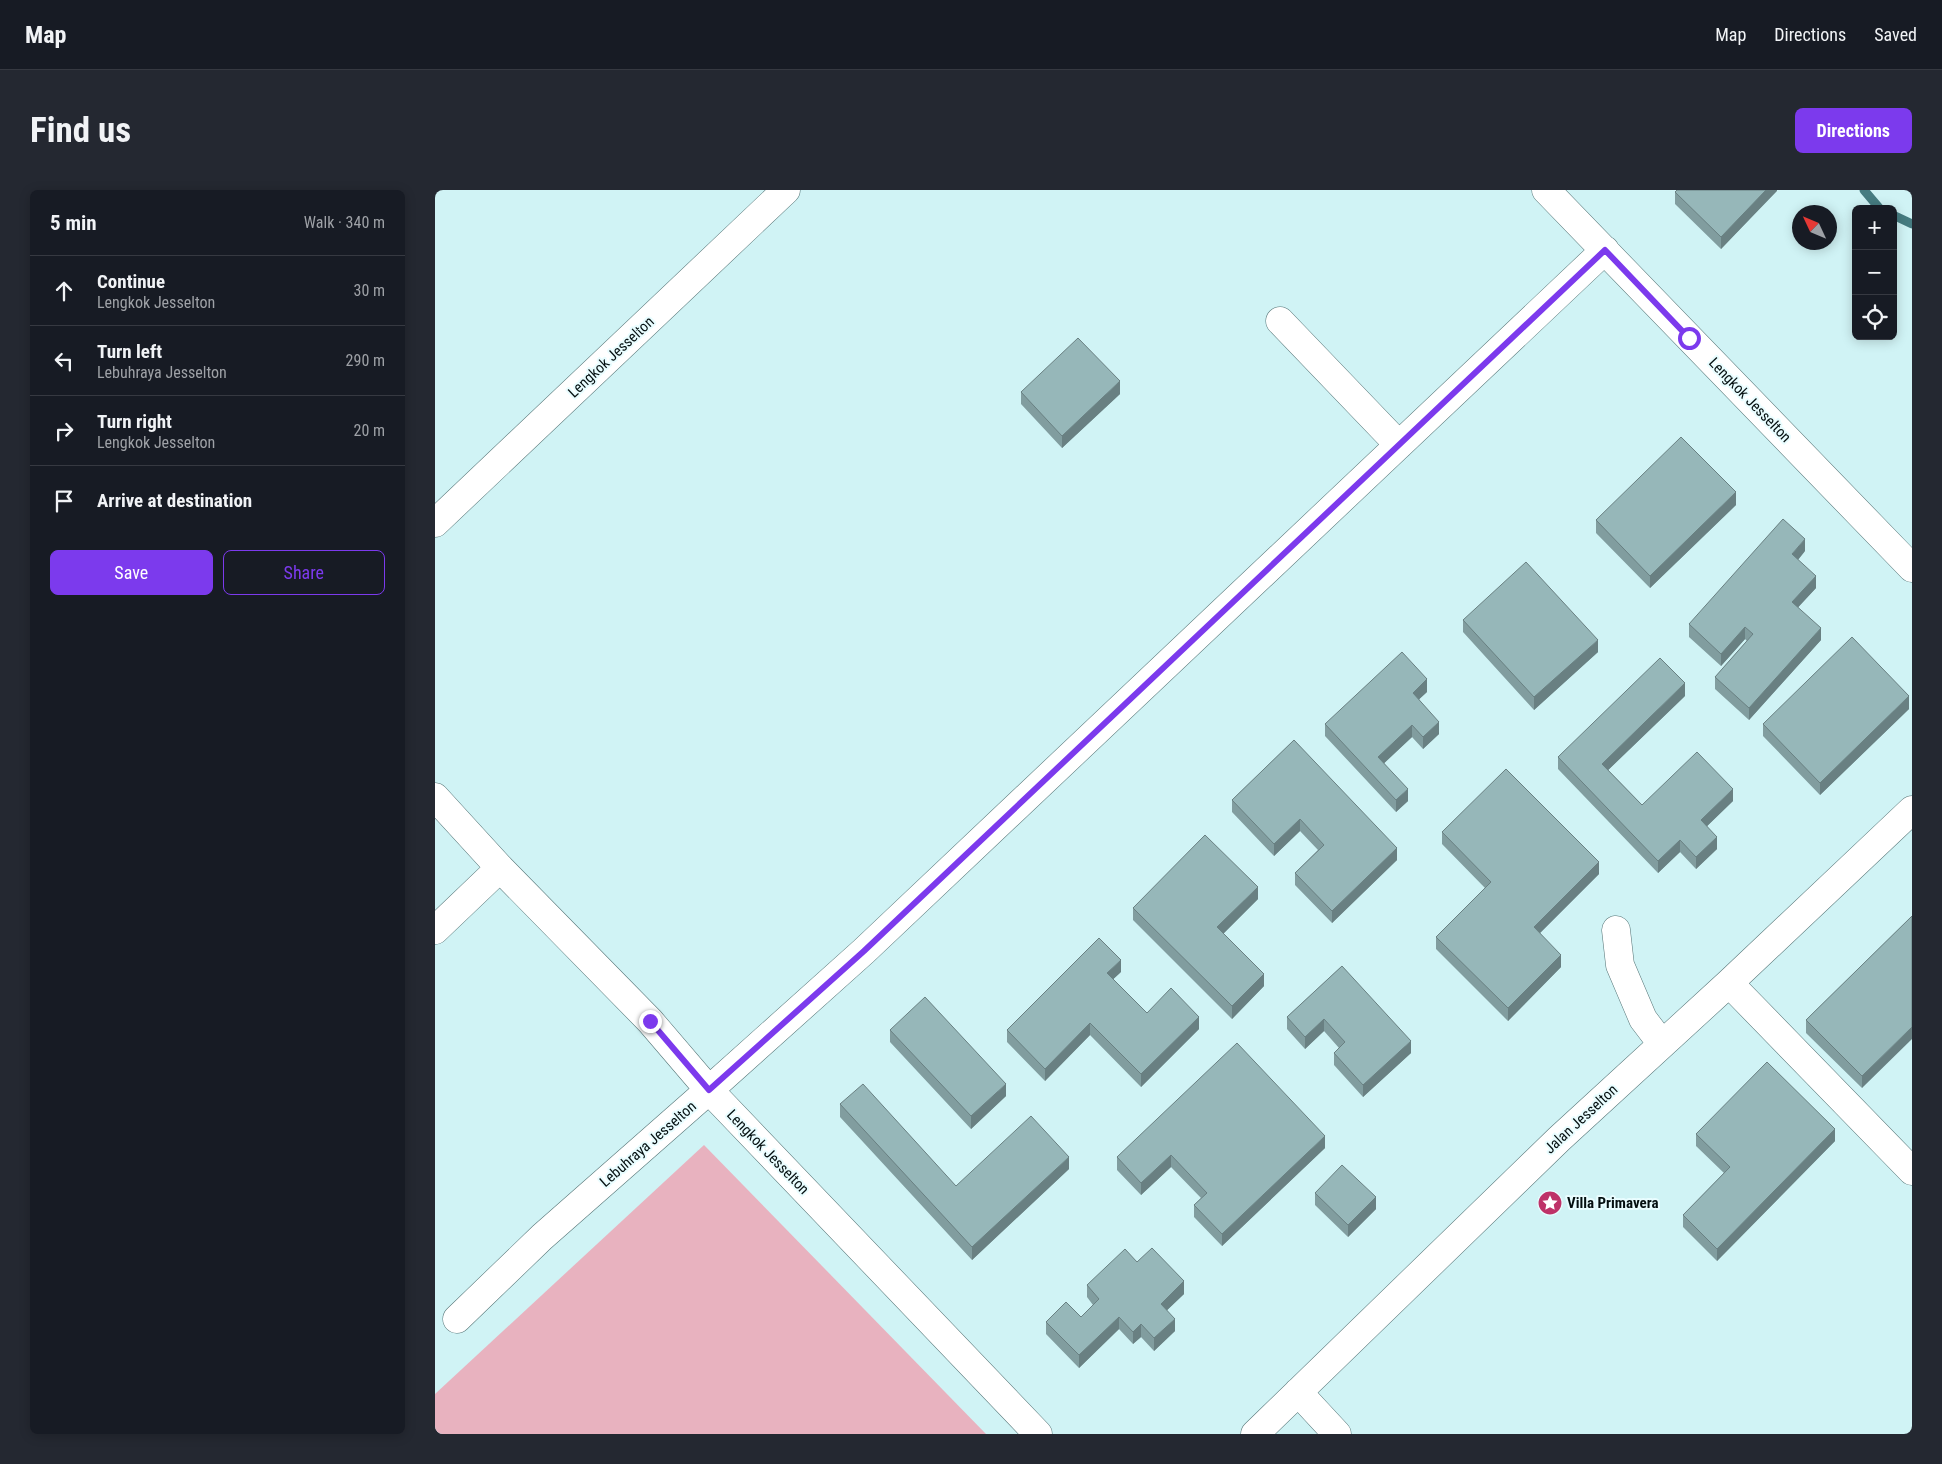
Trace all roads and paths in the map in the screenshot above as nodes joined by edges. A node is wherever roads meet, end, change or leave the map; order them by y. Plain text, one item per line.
1 (786, 190) edge
2 (1545, 190) edge
3 (1605, 250) junction
4 (1280, 321) dead end
5 (1399, 445) junction
6 (435, 523) edge
7 (1912, 568) edge
8 (435, 797) edge
9 (1912, 810) edge
10 (500, 868) junction
11 (435, 930) edge
12 (1616, 930) dead end
13 (1729, 983) junction
14 (1662, 1044) junction
15 (709, 1090) junction
16 (1912, 1171) edge
17 (457, 1319) dead end
18 (1299, 1392) junction
19 (1038, 1434) edge
20 (1255, 1434) edge
21 (1337, 1434) edge

1 - 6 street, Lengkok Jesselton
2 - 3 street, Lengkok Jesselton
3 - 5 street, Lebuhraya Jesselton
3 - 7 street, Lengkok Jesselton
4 - 5 street
5 - 15 street, Lebuhraya Jesselton
8 - 10 street, Lengkok Jesselton
9 - 13 street, Jalan Jesselton
10 - 11 street
10 - 15 street, Lengkok Jesselton
12 - 14 street
13 - 14 street, Jalan Jesselton
13 - 16 street
14 - 18 street, Jalan Jesselton
15 - 17 street, Lebuhraya Jesselton
15 - 19 street, Lengkok Jesselton
18 - 20 street, Jalan Jesselton
18 - 21 street

